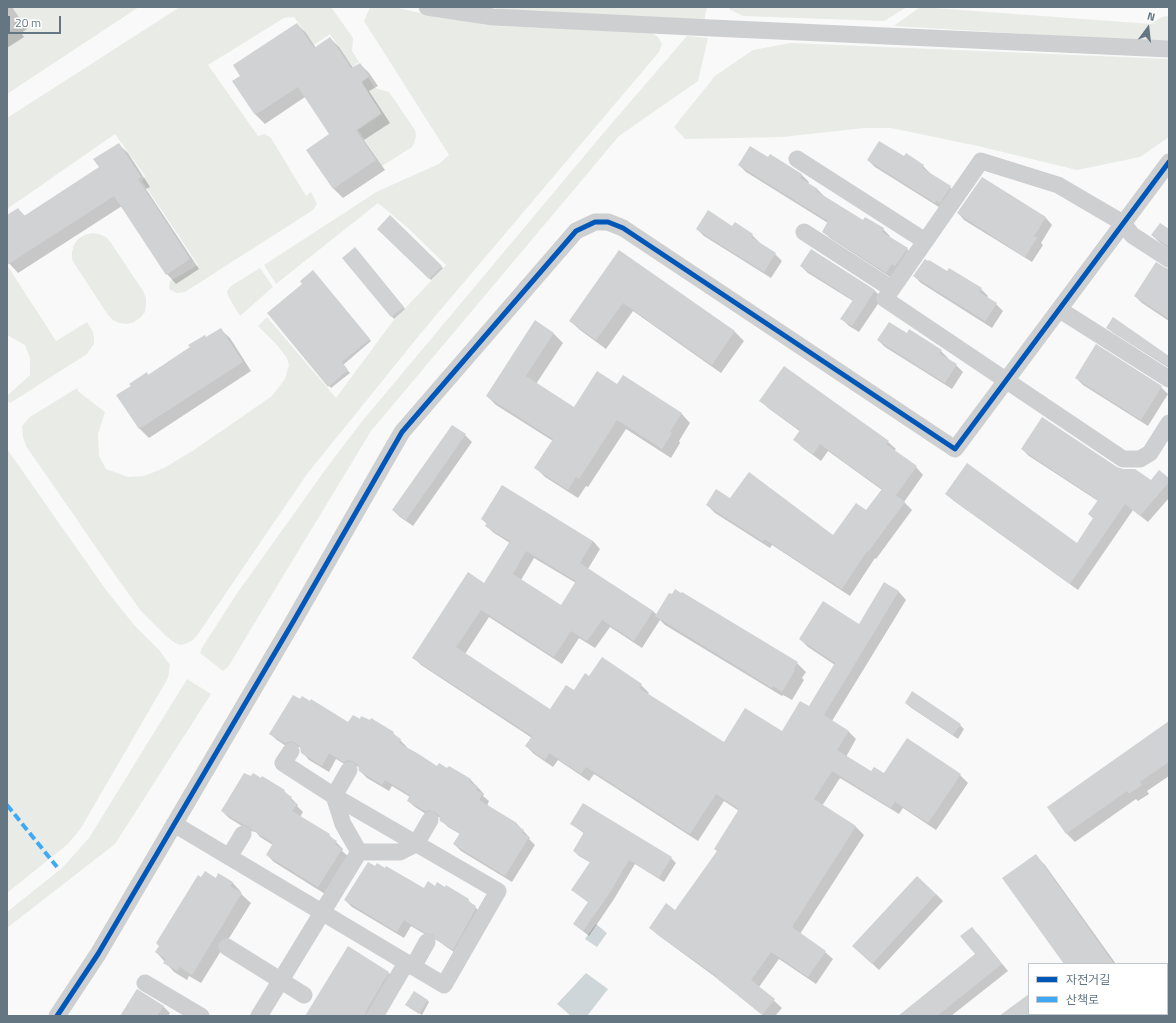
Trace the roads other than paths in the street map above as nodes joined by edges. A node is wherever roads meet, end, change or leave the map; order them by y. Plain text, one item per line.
1 (427, 7) edge
2 (1169, 49) edge
3 (797, 159) dead end
4 (1169, 162) edge
5 (1123, 223) junction
6 (804, 232) dead end
7 (925, 242) junction
8 (1169, 259) edge
9 (892, 289) junction
10 (1060, 310) junction
11 (1169, 379) edge
12 (1007, 380) junction
13 (1169, 423) edge
14 (291, 751) dead end
15 (349, 770) dead end
16 (334, 796) junction
17 (430, 820) dead end
18 (174, 824) junction
19 (243, 834) dead end
20 (416, 844) junction
21 (359, 852) junction
22 (229, 857) junction
23 (322, 912) junction
24 (427, 942) dead end
25 (226, 947) dead end
26 (410, 965) junction
27 (281, 980) junction
28 (145, 983) dead end
29 (304, 995) dead end
30 (57, 1016) edge
31 (201, 1016) edge
32 (259, 1016) edge
33 (375, 1016) edge

1 - 2 street
3 - 7 street
4 - 5 street
5 - 7 street
5 - 8 street
5 - 10 street
6 - 9 street
7 - 9 street
9 - 12 street
10 - 11 street
10 - 12 street
12 - 13 street
12 - 18 street
14 - 16 street
15 - 16 street
16 - 20 street
16 - 21 street
17 - 20 street
18 - 22 street
18 - 30 street
19 - 22 street
20 - 21 street
20 - 26 street
21 - 23 street
22 - 23 street
23 - 26 street
23 - 27 street
24 - 26 street
25 - 27 street
26 - 33 street
27 - 29 street
27 - 32 street
28 - 31 street

